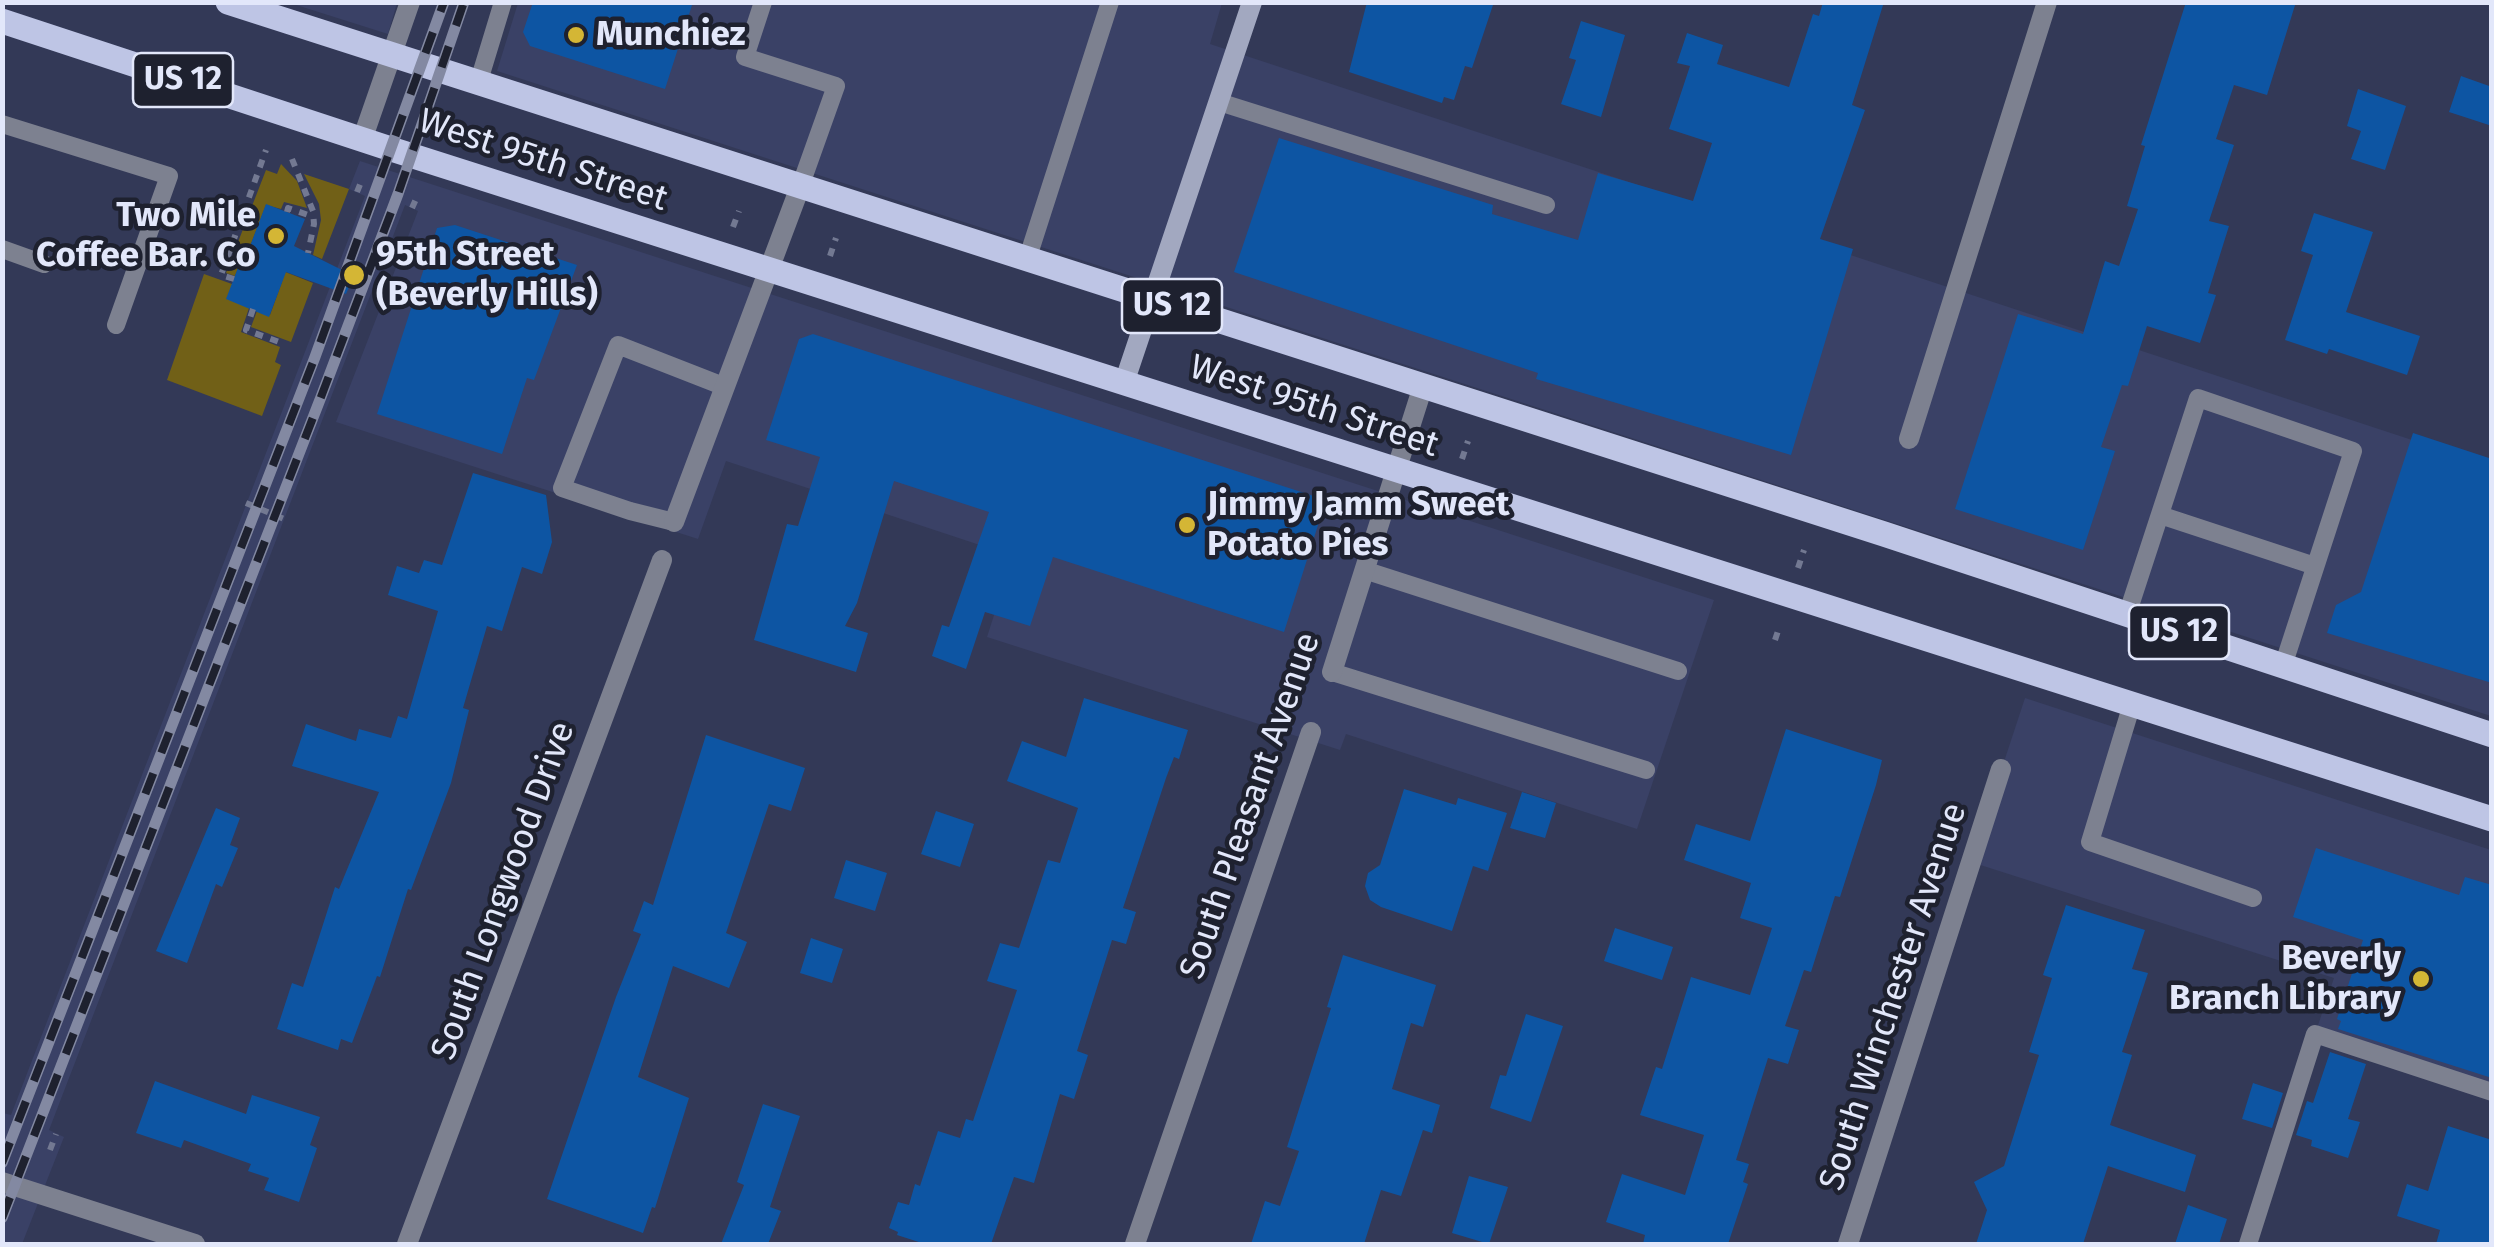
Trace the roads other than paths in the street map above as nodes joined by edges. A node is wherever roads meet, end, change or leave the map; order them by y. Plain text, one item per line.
1 (228, 2) edge
2 (410, 2) edge
3 (503, 2) edge
4 (763, 2) edge
5 (1110, 2) edge
6 (1252, 2) edge
7 (2048, 2) edge
8 (2, 21) edge
9 (393, 56) junction
10 (478, 84) junction
11 (1219, 102) junction
12 (2, 124) edge
13 (362, 140) junction
14 (800, 187) junction
15 (1546, 204) dead end
16 (2, 250) edge
17 (1026, 260) junction
18 (44, 264) dead end
19 (768, 270) junction
20 (1152, 299) junction
21 (116, 325) dead end
22 (1124, 383) junction
23 (724, 386) junction
24 (1423, 386) junction
25 (1909, 438) dead end
26 (1397, 470) junction
27 (2160, 515) junction
28 (674, 522) joint
29 (662, 560) dead end
30 (2315, 566) junction
31 (1364, 570) junction
32 (2127, 614) junction
33 (2282, 666) junction
34 (1678, 671) dead end
35 (1332, 672) joint
36 (2132, 704) junction
37 (1311, 732) dead end
38 (2492, 736) edge
39 (2001, 769) dead end
40 (1646, 770) dead end
41 (2492, 820) edge
42 (2253, 898) dead end
43 (2492, 1092) edge
44 (2, 1182) edge
45 (195, 1244) edge
46 (407, 1244) edge
47 (1135, 1244) edge
48 (1848, 1244) edge
49 (2248, 1244) edge

1 - 9 main road, West 95th Street / US 12
2 - 9 street
3 - 10 lane
4 - 14 lane
5 - 17 lane
6 - 11 street
7 - 25 street
8 - 13 main road, West 95th Street / US 12
9 - 10 main road, West 95th Street / US 12
9 - 13 street
10 - 14 main road, West 95th Street / US 12
11 - 15 lane
11 - 20 street
12 - 21 lane
13 - 19 main road, West 95th Street / US 12
14 - 17 main road, West 95th Street / US 12
14 - 19 street
16 - 18 lane
17 - 20 main road, West 95th Street / US 12
19 - 22 main road, West 95th Street / US 12
19 - 23 street
20 - 22 street
20 - 24 main road, West 95th Street / US 12
22 - 26 main road, West 95th Street / US 12
23 - 28 street
23 - 28 lane
24 - 26 street, South Pleasant Avenue
24 - 32 main road, West 95th Street / US 12
26 - 31 street, South Pleasant Avenue
26 - 36 main road, West 95th Street / US 12
27 - 30 lane
27 - 30 lane
27 - 32 lane
29 - 46 street, South Longwood Drive
30 - 33 lane
31 - 34 lane
31 - 35 street, South Pleasant Avenue
32 - 33 main road, West 95th Street / US 12
33 - 38 main road, West 95th Street / US 12
35 - 40 lane
36 - 41 main road, West 95th Street / US 12
36 - 42 lane
37 - 47 street, South Pleasant Avenue
39 - 48 street, South Winchester Avenue
43 - 49 lane
44 - 45 street

